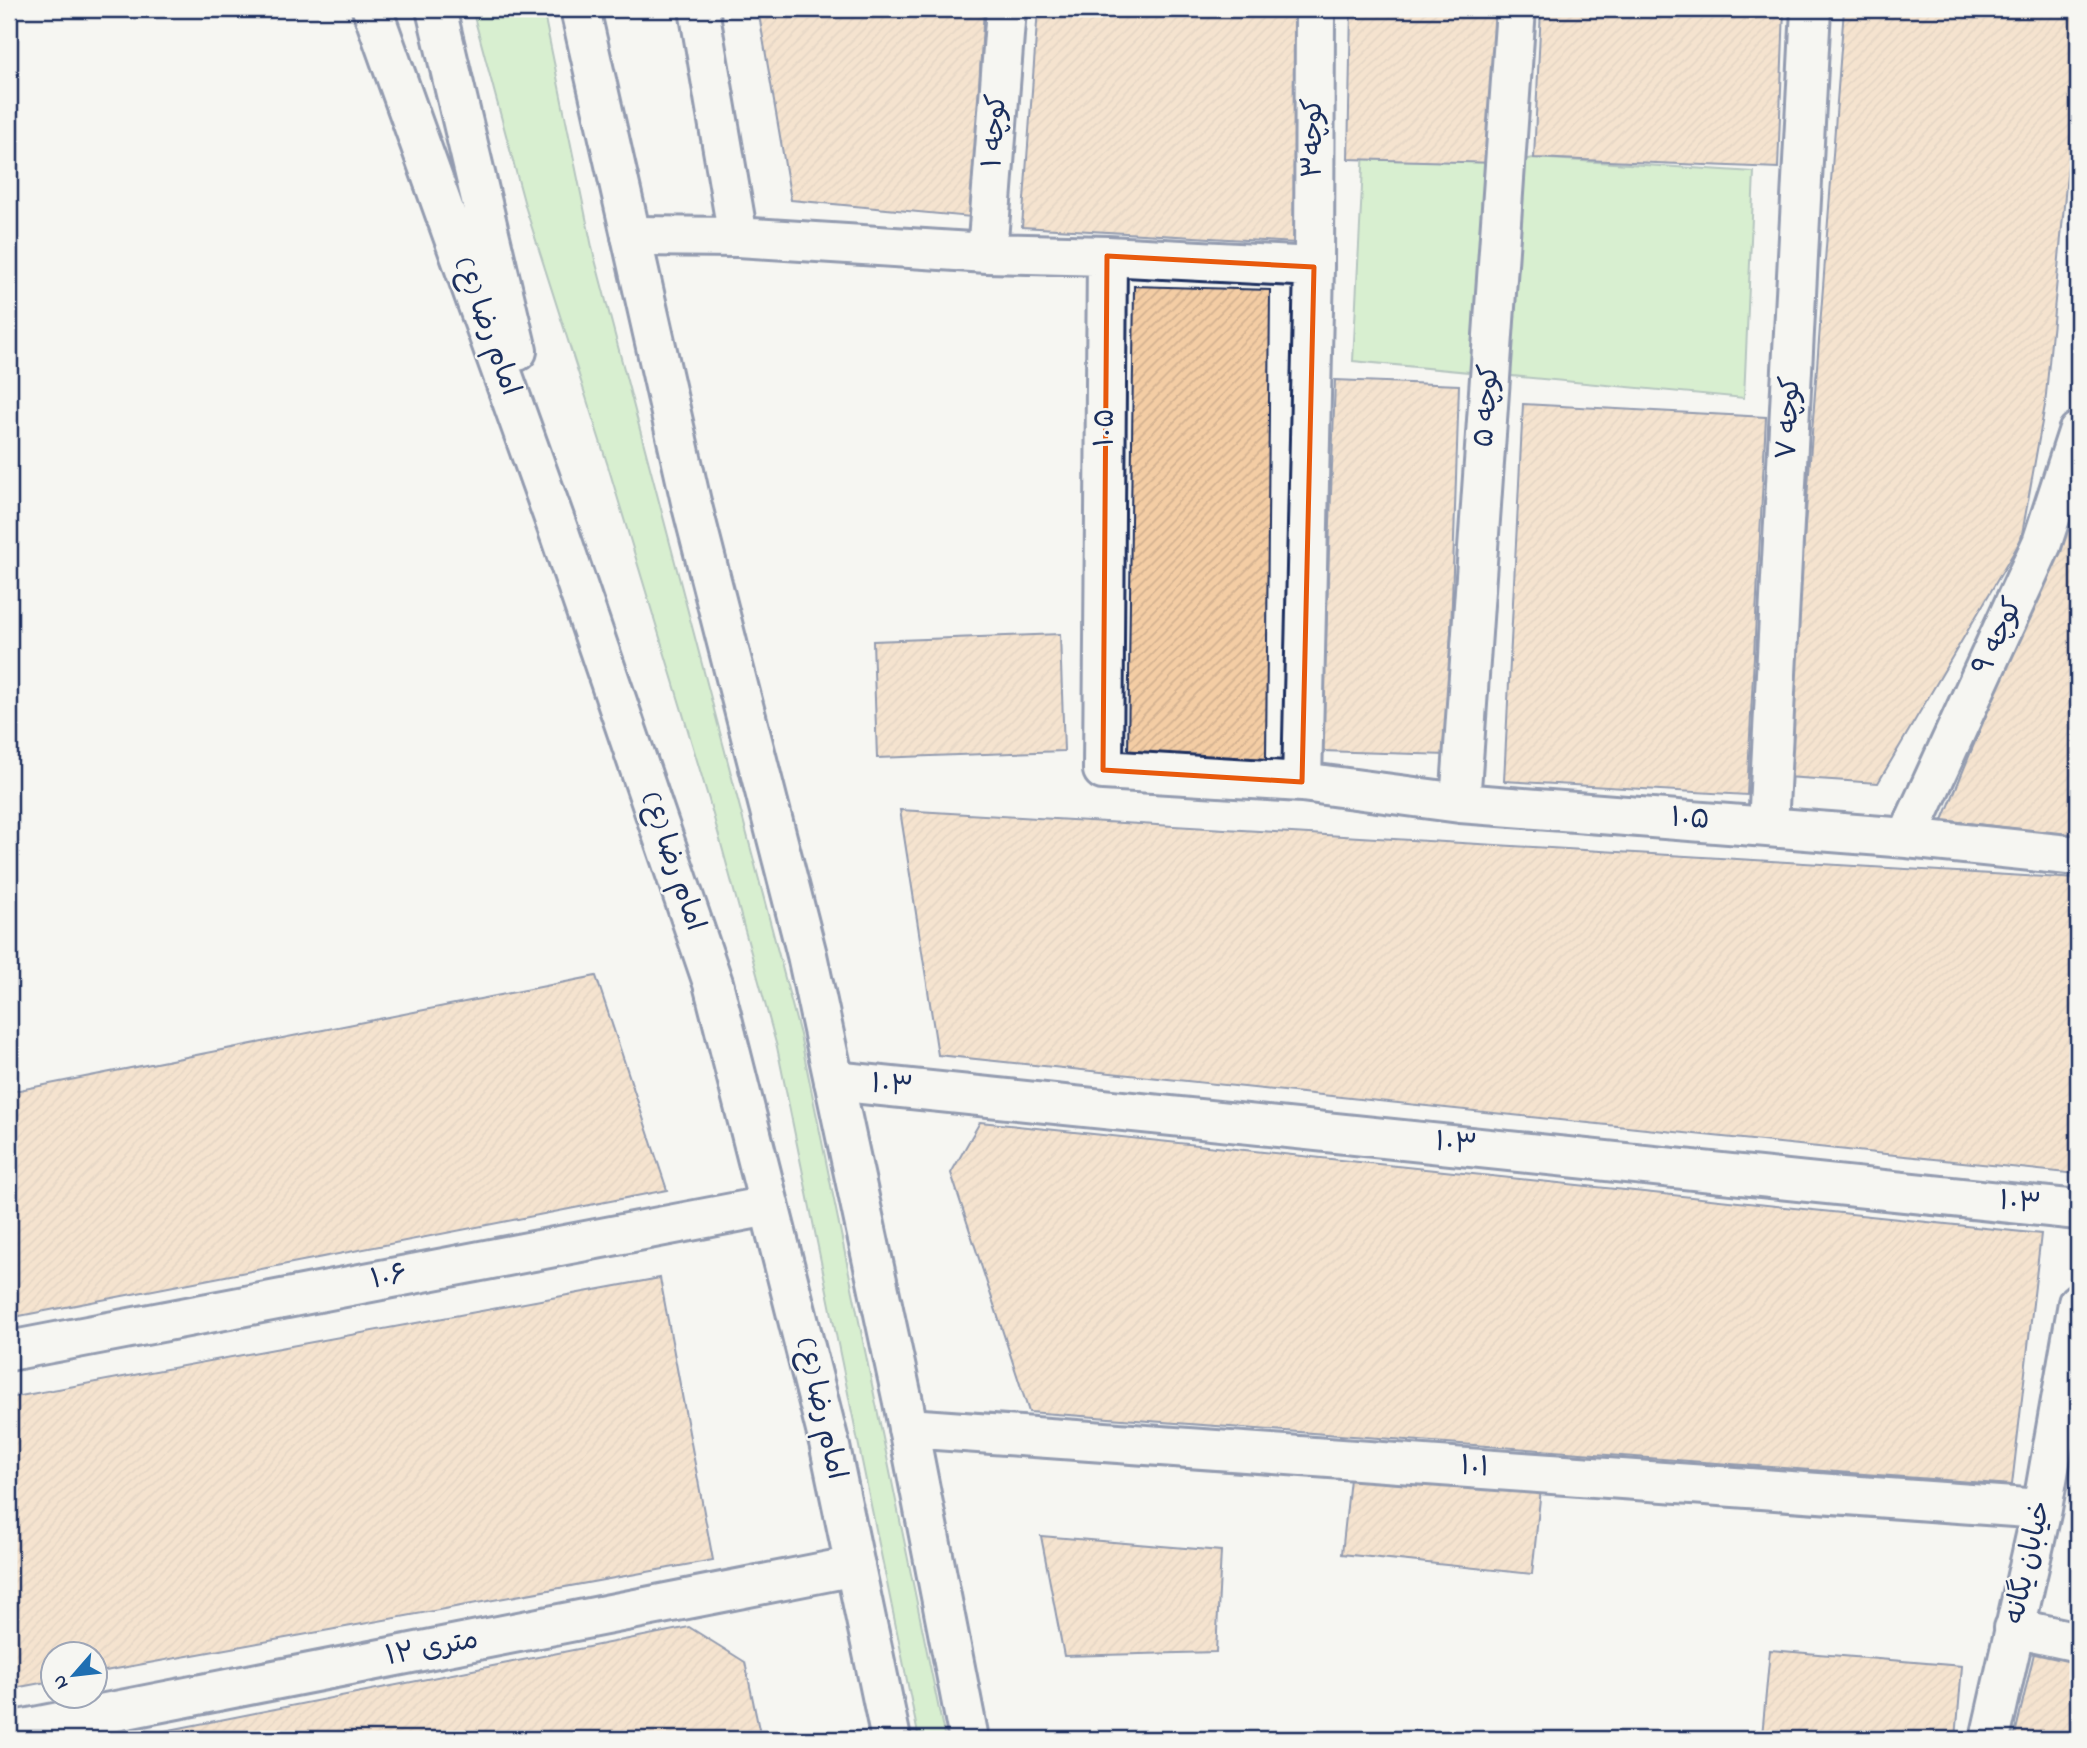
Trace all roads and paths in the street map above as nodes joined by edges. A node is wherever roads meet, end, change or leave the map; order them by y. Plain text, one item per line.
1 (372, 9) edge
2 (436, 9) edge
3 (580, 9) edge
4 (699, 9) edge
5 (1006, 9) edge
6 (1315, 9) edge
7 (1516, 9) edge
8 (1811, 9) edge
9 (631, 236) junction
10 (738, 237) junction
11 (986, 253) junction
12 (1107, 256) junction
13 (1314, 267) junction
14 (2078, 432) edge
15 (560, 535) junction
16 (1302, 782) junction
17 (1461, 803) junction
18 (1768, 826) junction
19 (1907, 838) junction
20 (2078, 856) edge
21 (834, 1081) junction
22 (769, 1206) junction
23 (2078, 1210) edge
24 (2078, 1303) edge
25 (9, 1351) edge
26 (908, 1428) junction
27 (2042, 1509) junction
28 (855, 1566) junction
29 (2014, 1628) junction
30 (2078, 1643) edge
31 (9, 1732) edge
32 (891, 1739) edge
33 (969, 1739) edge
34 (1990, 1739) edge

1 - 15 street, امام رضا (ع)
2 - 15 street
3 - 9 street
4 - 10 street
5 - 11 street, کوچه ۱
6 - 13 street, کوچه۳
7 - 17 street, کوچه ۵
8 - 18 street, کوچه ۷
9 - 10 street
9 - 21 street
10 - 11 street
11 - 12 street
12 - 13 street
12 - 16 street, ۱۰۵
13 - 16 street
14 - 19 street, کوچه ۹
15 - 22 street, امام رضا (ع)
16 - 17 street, ۱۰۵
17 - 18 street, ۱۰۵
18 - 19 street, ۱۰۵
19 - 20 street, ۱۰۵
21 - 23 street, ۱۰۳
21 - 26 street
22 - 25 street, ۱۰۶
22 - 28 street, امام رضا (ع)
24 - 27 street, خیابان یگانه
26 - 27 street, ۱۰۱
26 - 33 street
27 - 29 street, خیابان یگانه
28 - 31 street, ۱۲ متری
28 - 32 street, امام رضا (ع)
29 - 30 street
29 - 34 street, خیابان یگانه

